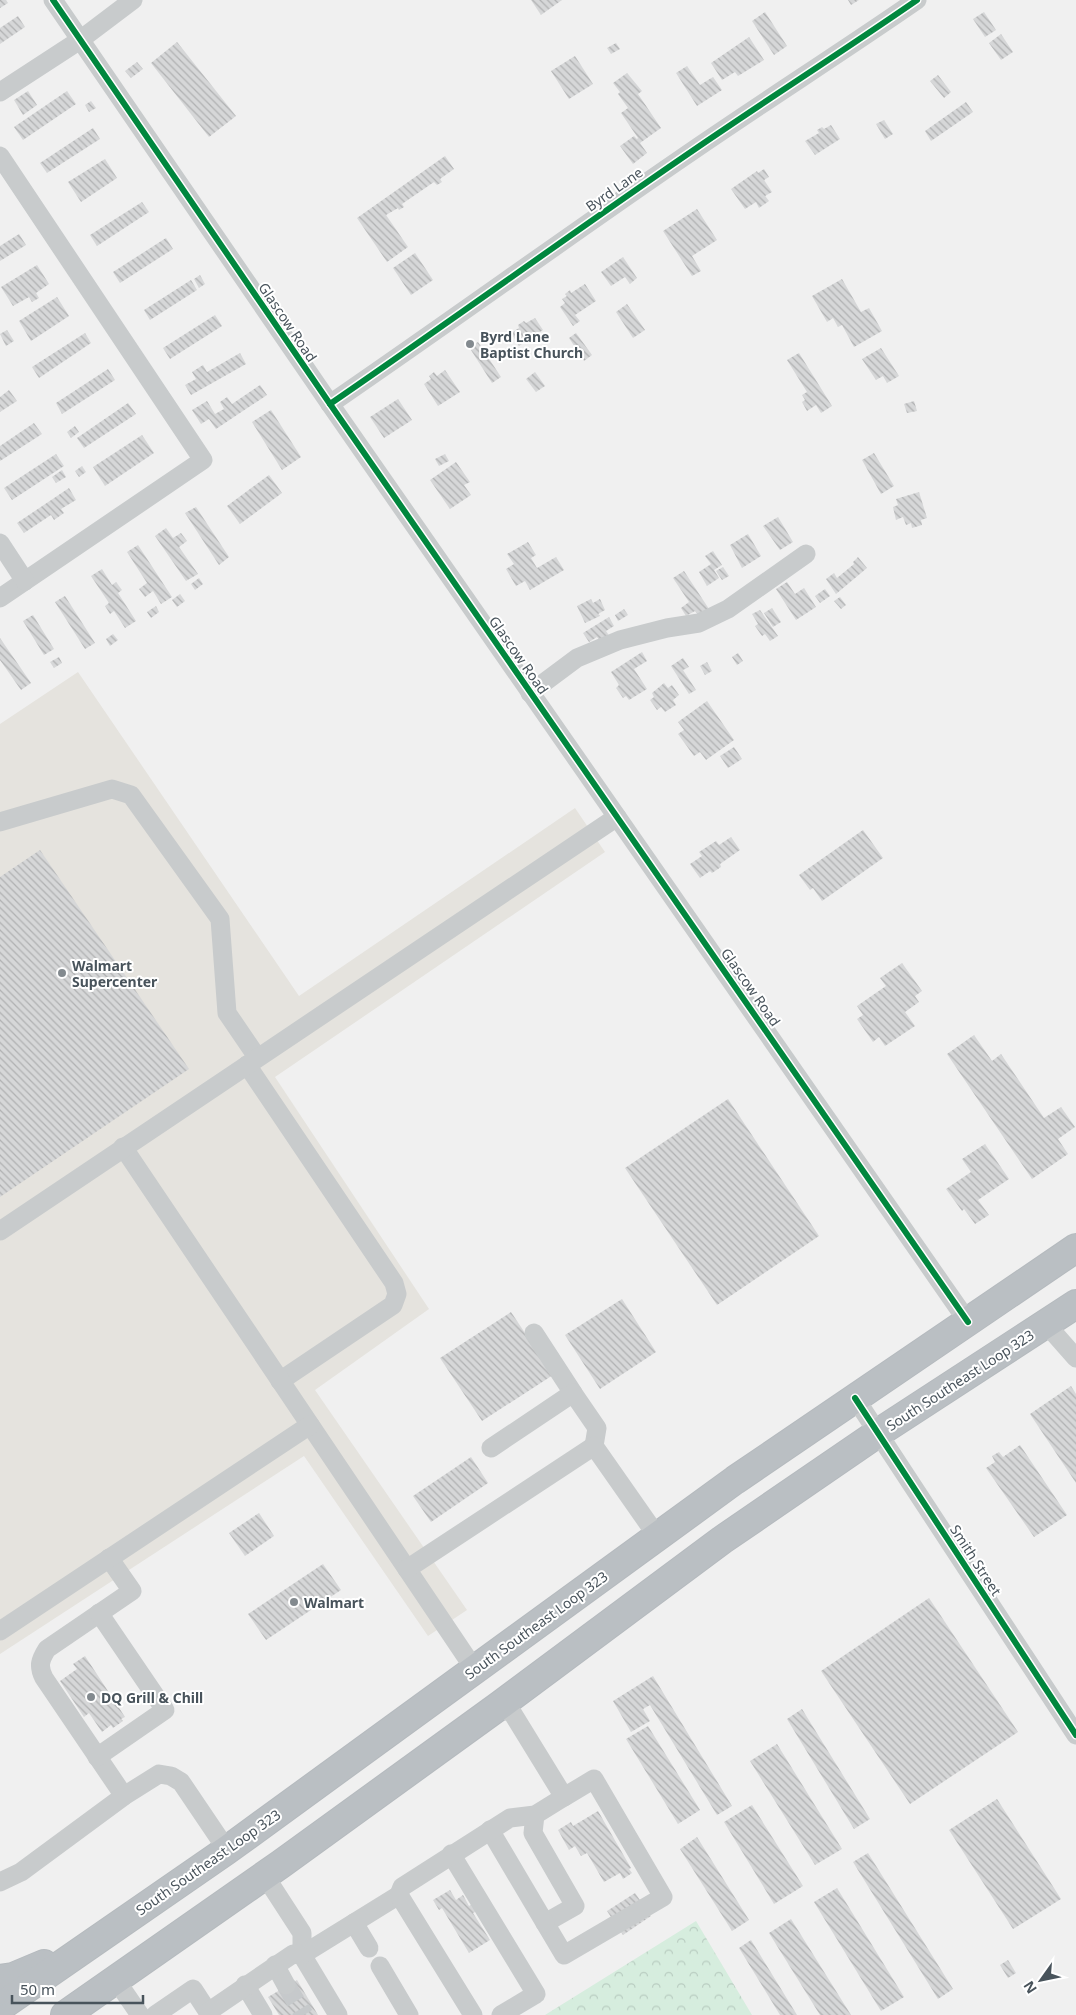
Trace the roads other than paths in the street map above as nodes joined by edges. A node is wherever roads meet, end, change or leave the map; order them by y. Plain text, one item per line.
1 (53, 0) edge
2 (133, 0) edge
3 (917, 0) edge
4 (80, 40) junction
5 (0, 92) edge
6 (0, 156) edge
7 (330, 404) junction
8 (0, 543) edge
9 (806, 554) dead end
10 (25, 581) junction
11 (0, 598) edge
12 (530, 693) junction
13 (617, 817) junction
14 (0, 822) edge
15 (252, 1061) junction
16 (123, 1147) junction
17 (0, 1231) edge
18 (1076, 1248) edge
19 (1076, 1304) edge
20 (968, 1322) junction
21 (1046, 1324) junction
22 (534, 1333) dead end
23 (1076, 1358) edge
24 (280, 1381) junction
25 (573, 1393) junction
26 (855, 1398) junction
27 (310, 1425) junction
28 (878, 1433) junction
29 (594, 1446) junction
30 (491, 1448) dead end
31 (657, 1536) junction
32 (109, 1558) junction
33 (407, 1569) junction
34 (99, 1613) junction
35 (0, 1631) edge
36 (476, 1670) junction
37 (499, 1706) junction
38 (1076, 1735) edge
39 (97, 1756) junction
40 (124, 1796) junction
41 (564, 1797) junction
42 (536, 1815) junction
43 (490, 1830) junction
44 (227, 1850) junction
45 (451, 1854) junction
46 (265, 1876) junction
47 (0, 1882) edge
48 (399, 1896) junction
49 (354, 1923) junction
50 (545, 1923) junction
51 (89, 1945) junction
52 (369, 1948) dead end
53 (302, 1955) junction
54 (274, 1966) junction
55 (380, 1966) dead end
56 (0, 1979) edge
57 (107, 1986) junction
58 (245, 1986) junction
59 (286, 1986) tunnel mouth
60 (0, 2008) edge
61 (166, 2012) edge
62 (209, 2013) edge
63 (65, 2015) edge
64 (83, 2015) edge
65 (140, 2015) edge
66 (263, 2015) edge
67 (338, 2015) edge
68 (409, 2015) edge
69 (473, 2015) edge
70 (501, 2015) edge

1 - 4 street, Glascow Road
2 - 4 street
3 - 7 street, Byrd Lane
4 - 5 street
4 - 7 street, Glascow Road
6 - 10 street
7 - 12 street, Glascow Road
8 - 10 street
9 - 12 street
10 - 11 street
12 - 13 street, Glascow Road
13 - 15 street
13 - 20 street, Glascow Road
14 - 15 street
15 - 16 street
15 - 24 street
16 - 17 street
16 - 24 street
18 - 20 highway, South Southeast Loop 323
19 - 21 highway, South Southeast Loop 323
20 - 26 highway, South Southeast Loop 323
21 - 23 street
21 - 28 highway, South Southeast Loop 323
22 - 25 street
24 - 27 street
25 - 29 street
25 - 30 street
26 - 28 street, Smith Street
26 - 31 highway, South Southeast Loop 323
27 - 32 street
27 - 33 street
28 - 37 highway, South Southeast Loop 323
28 - 38 street, Smith Street
29 - 31 street
29 - 33 street
31 - 36 highway, South Southeast Loop 323
32 - 34 street
32 - 35 street
33 - 36 street
34 - 39 street
34 - 39 street
36 - 37 highway
36 - 44 highway, South Southeast Loop 323
37 - 41 street
37 - 46 highway, South Southeast Loop 323
39 - 40 street
40 - 44 street
40 - 47 street
41 - 42 street
41 - 50 street
42 - 43 street
42 - 50 street
43 - 45 street
43 - 50 street
44 - 51 highway, South Southeast Loop 323
45 - 48 street
45 - 70 street
46 - 53 street
46 - 57 highway, South Southeast Loop 323
48 - 49 street
48 - 69 street
49 - 52 street
49 - 53 street
51 - 56 highway
51 - 60 highway, South Southeast Loop 323
53 - 54 street
53 - 67 street
54 - 58 street
54 - 59 street
55 - 68 street
57 - 63 highway, South Southeast Loop 323
57 - 64 highway
57 - 65 street
58 - 62 street
58 - 66 street
61 - 62 street

